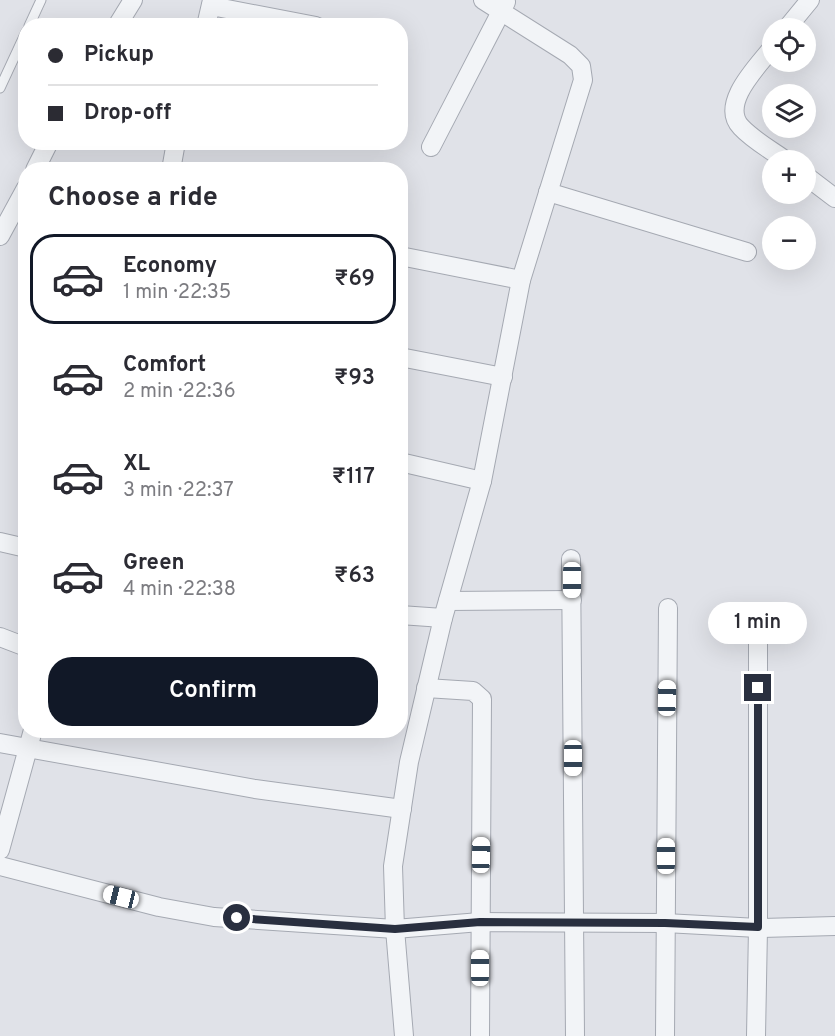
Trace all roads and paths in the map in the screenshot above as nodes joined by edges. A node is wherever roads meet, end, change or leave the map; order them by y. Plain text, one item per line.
1 (40, 0) edge
2 (133, 0) edge
3 (483, 0) edge
4 (810, 0) edge
5 (212, 3) edge
6 (504, 6) edge
7 (32, 18) edge
8 (122, 18) edge
9 (208, 18) edge
10 (280, 18) edge
11 (795, 18) edge
12 (18, 50) edge
13 (762, 61) edge
14 (0, 88) edge
15 (431, 147) dead end
16 (772, 150) edge
17 (816, 184) edge
18 (548, 192) junction
19 (835, 198) edge
20 (18, 203) edge
21 (0, 236) edge
22 (747, 252) dead end
23 (408, 258) edge
24 (521, 280) junction
25 (408, 359) edge
26 (502, 377) junction
27 (408, 464) edge
28 (482, 481) junction
29 (0, 542) edge
30 (18, 546) edge
31 (572, 559) dead end
32 (572, 600) junction
33 (668, 608) dead end
34 (446, 610) junction
35 (408, 614) edge
36 (0, 637) edge
37 (758, 640) dead end
38 (18, 644) edge
39 (426, 687) junction
40 (410, 716) edge
41 (30, 739) edge
42 (0, 743) edge
43 (402, 809) junction
44 (0, 850) edge
45 (0, 866) edge
46 (480, 922) junction
47 (574, 923) junction
48 (665, 923) junction
49 (835, 926) edge
50 (758, 927) junction
51 (395, 929) junction
52 (404, 1036) edge
53 (480, 1036) edge
54 (575, 1036) edge
55 (665, 1036) edge
56 (756, 1036) edge

1 - 7 lane
2 - 8 street
3 - 6 street
4 - 11 street
5 - 9 street
5 - 10 street
6 - 15 street
6 - 18 street
12 - 14 lane
13 - 16 street
17 - 19 street
18 - 22 street
18 - 24 street
20 - 21 street
23 - 24 street
24 - 26 street
25 - 26 street
26 - 28 street
27 - 28 street
28 - 34 street
29 - 30 street
31 - 32 street
32 - 34 street
32 - 47 street
33 - 48 street
34 - 35 street
34 - 39 street
36 - 38 street
37 - 50 street
39 - 40 street
39 - 46 street
40 - 43 street
41 - 42 street
41 - 43 street
41 - 44 street
43 - 51 street
45 - 51 street
46 - 47 street
46 - 51 street
46 - 53 street
47 - 48 street
47 - 54 street
48 - 50 street
48 - 55 street
49 - 50 street
50 - 56 street
51 - 52 street

